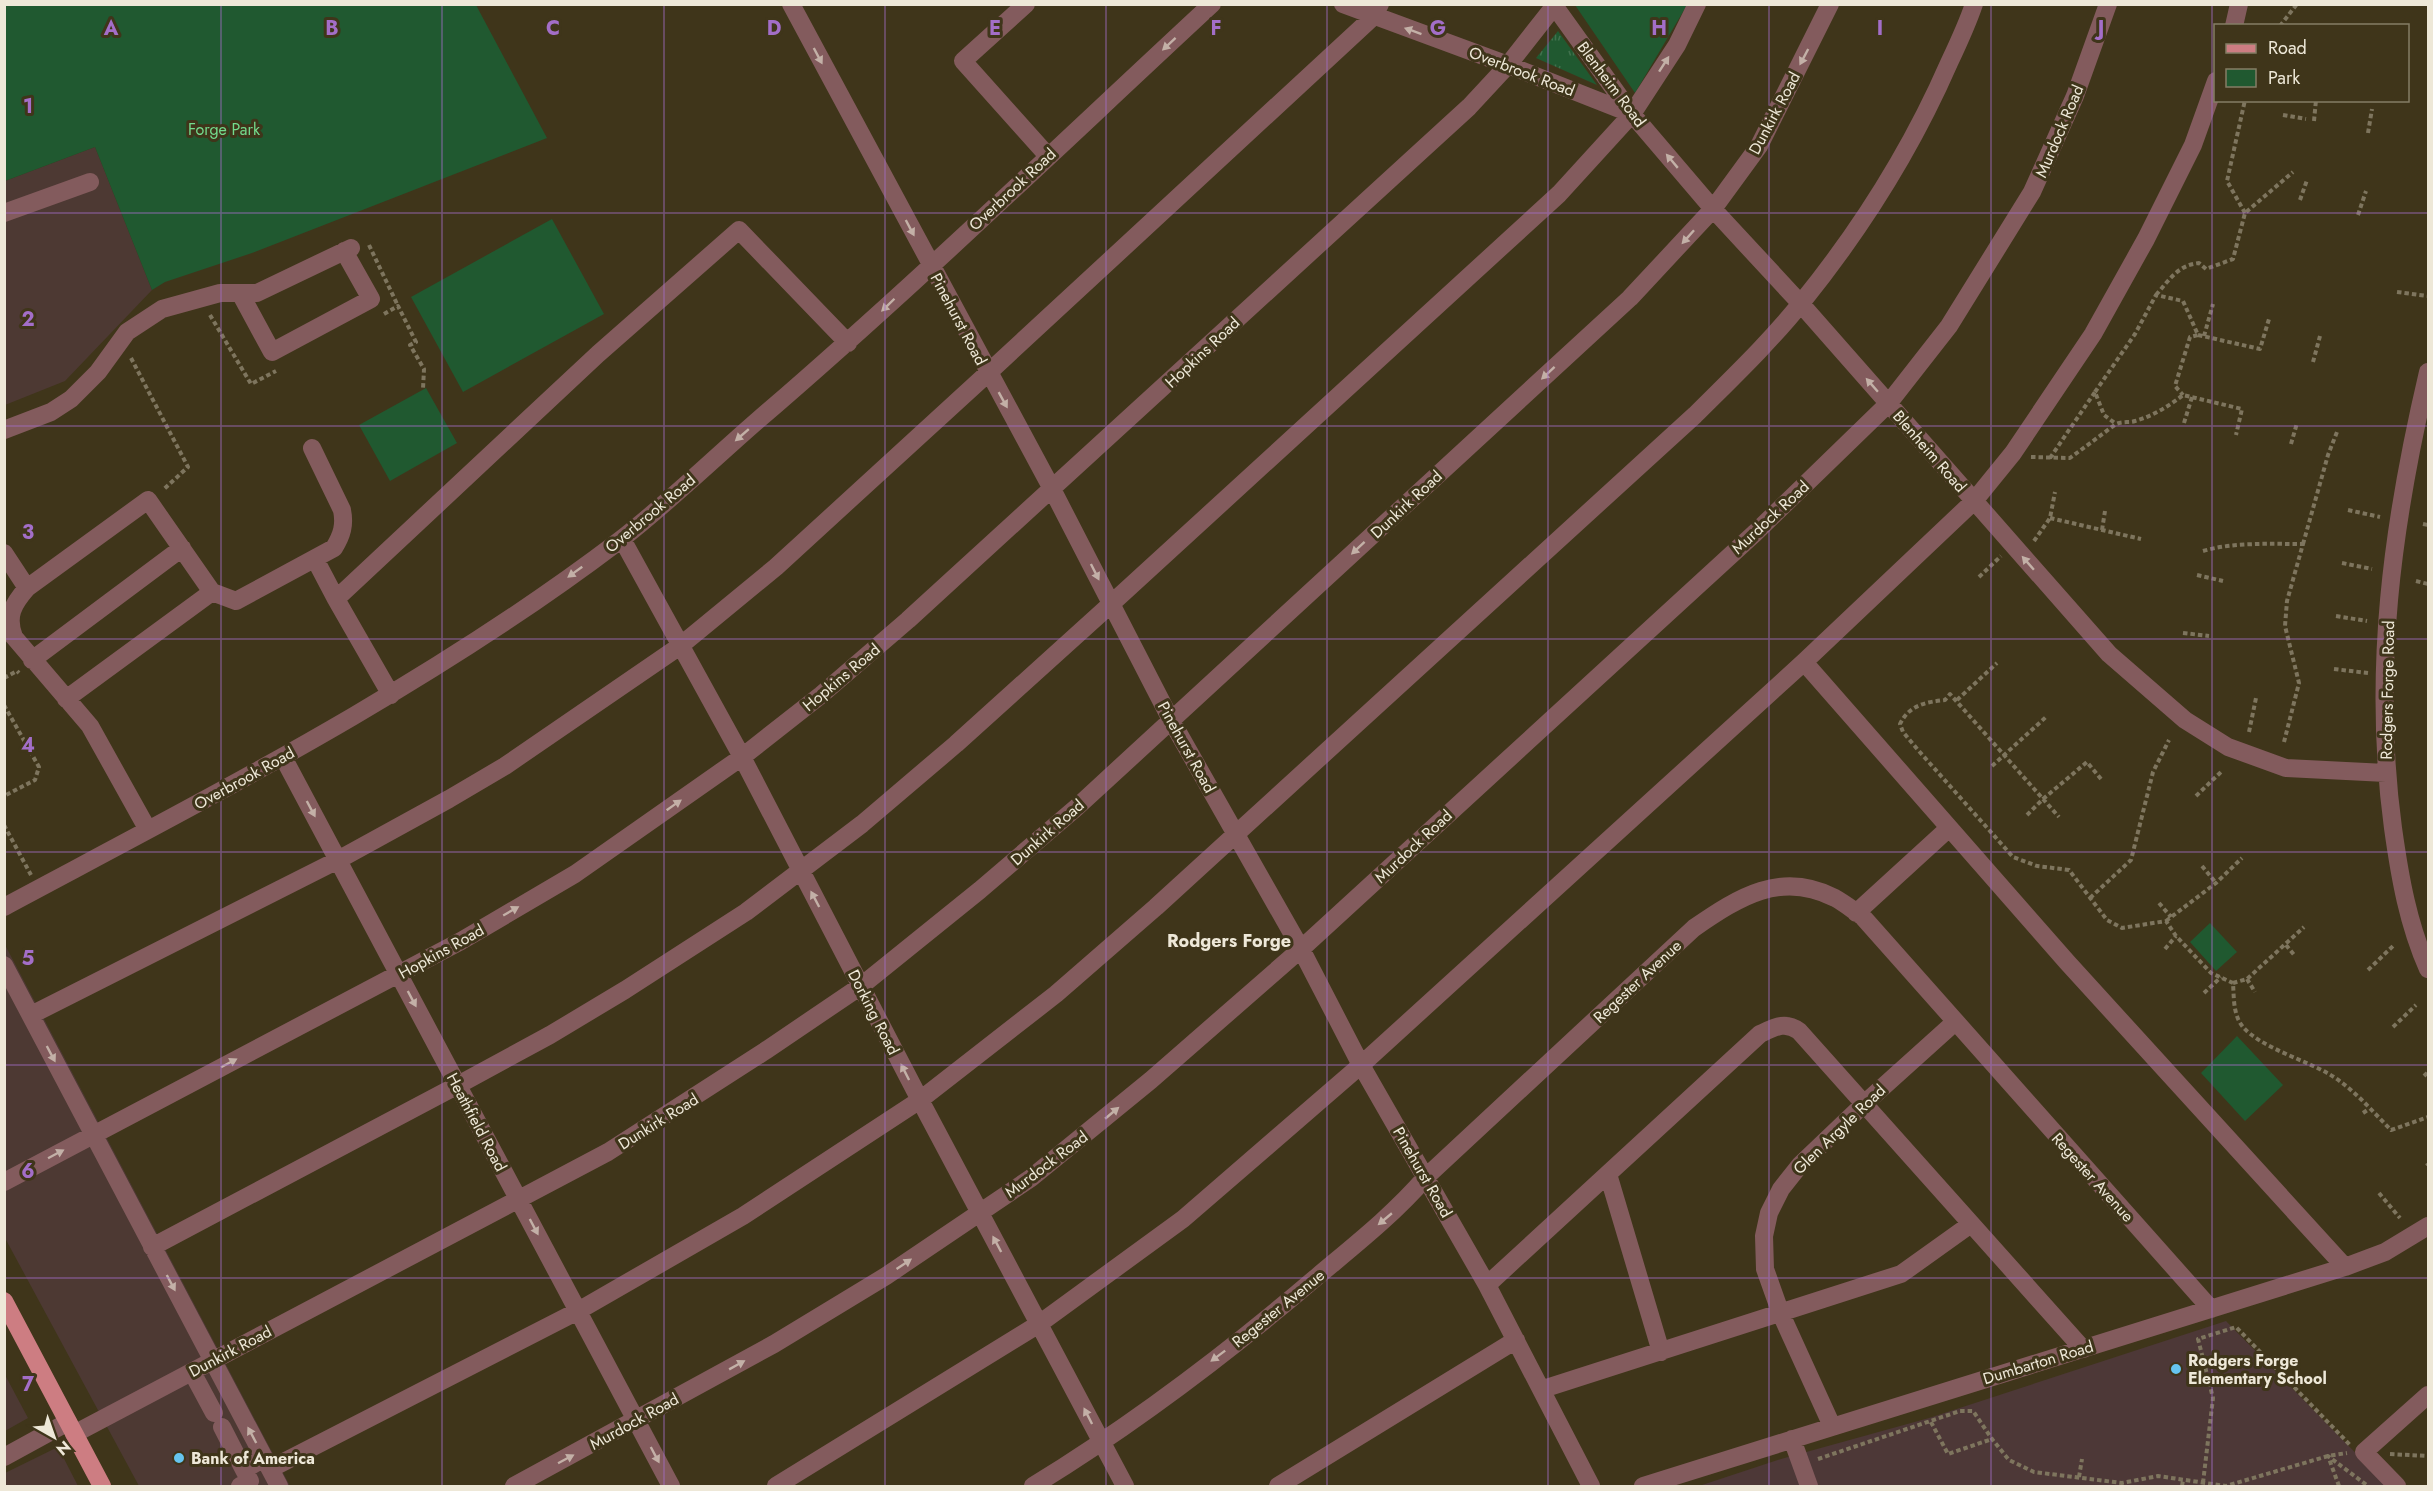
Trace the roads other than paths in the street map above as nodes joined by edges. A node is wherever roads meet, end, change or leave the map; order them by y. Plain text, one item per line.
1 (791, 4) edge
2 (1026, 4) edge
3 (1212, 4) edge
4 (1343, 4) edge
5 (1697, 4) edge
6 (1830, 4) edge
7 (1974, 4) edge
8 (2108, 4) edge
9 (2239, 4) edge
10 (1555, 5) edge
11 (1377, 10) edge
12 (2234, 24) edge
13 (1508, 65) junction
14 (2214, 87) edge
15 (1632, 114) junction
16 (1048, 156) junction
17 (90, 182) dead end
18 (1713, 209) junction
19 (4, 213) edge
20 (930, 265) junction
21 (240, 293) junction
22 (1801, 303) junction
23 (848, 343) junction
24 (2428, 372) edge
25 (988, 373) junction
26 (1888, 404) junction
27 (2424, 415) edge
28 (4, 430) edge
29 (312, 448) dead end
30 (1052, 489) junction
31 (1974, 501) junction
32 (622, 538) junction
33 (182, 548) junction
34 (4, 553) edge
35 (315, 559) junction
36 (27, 588) junction
37 (212, 592) junction
38 (336, 599) junction
39 (1112, 604) junction
40 (680, 646) junction
41 (12, 649) edge
42 (32, 660) junction
43 (1804, 662) junction
44 (391, 694) junction
45 (66, 699) junction
46 (1171, 720) junction
47 (284, 757) junction
48 (742, 757) junction
49 (2386, 773) junction
50 (1949, 828) junction
51 (148, 830) junction
52 (1236, 835) junction
53 (338, 860) junction
54 (801, 871) junction
55 (4, 907) edge
56 (1856, 913) junction
57 (1301, 949) junction
58 (4, 965) edge
59 (2428, 969) edge
60 (399, 974) junction
61 (861, 986) junction
62 (31, 1015) junction
63 (1955, 1022) junction
64 (1361, 1065) junction
65 (458, 1085) junction
66 (920, 1100) junction
67 (1864, 1104) junction
68 (93, 1135) junction
69 (1608, 1174) junction
70 (1426, 1177) junction
71 (4, 1182) edge
72 (518, 1198) junction
73 (980, 1212) junction
74 (1971, 1224) junction
75 (2428, 1226) edge
76 (152, 1247) junction
77 (2345, 1267) junction
78 (1487, 1285) junction
79 (5, 1303) edge
80 (2211, 1309) junction
81 (578, 1311) junction
82 (1781, 1314) junction
83 (1040, 1324) junction
84 (1516, 1340) junction
85 (2083, 1348) junction
86 (1661, 1352) junction
87 (212, 1361) junction
88 (192, 1372) junction
89 (1543, 1389) junction
90 (2428, 1395) edge
91 (636, 1420) junction
92 (1832, 1426) junction
93 (71, 1428) junction
94 (1792, 1439) junction
95 (1102, 1444) junction
96 (4, 1457) edge
97 (267, 1464) junction
98 (247, 1481) edge
99 (102, 1486) edge
100 (279, 1486) edge
101 (514, 1486) edge
102 (671, 1486) edge
103 (776, 1486) edge
104 (1033, 1486) edge
105 (1125, 1486) edge
106 (1278, 1486) edge
107 (1591, 1486) edge
108 (1642, 1486) edge
109 (1809, 1486) edge
110 (2397, 1486) edge

1 -> 20 street, Pinehurst Road
2 - 16 street
3 -> 16 street, Overbrook Road
4 - 11 street, Overbrook Road
15 -> 5 street
6 -> 18 street, Dunkirk Road
7 - 22 street
8 - 26 street, Murdock Road
9 - 12 street
10 - 13 street, Hopkins Road
10 - 15 street, Blenheim Road
13 -> 11 street, Overbrook Road
11 - 25 street
13 - 15 street, Overbrook Road
13 - 30 street, Hopkins Road
14 - 31 street
18 -> 15 street, Blenheim Road
15 - 39 street
16 - 20 street, Overbrook Road
17 - 19 street
18 - 22 street, Blenheim Road
18 -> 46 street, Dunkirk Road
20 -> 23 street, Overbrook Road
20 - 25 street, Pinehurst Road
21 - 21 street
21 - 28 street
26 -> 22 street, Blenheim Road
22 - 52 street
23 -> 32 street, Overbrook Road
23 - 38 street
24 - 27 street, Rodgers Forge Road
25 -> 30 street, Pinehurst Road
25 - 40 street
26 - 31 street, Blenheim Road
26 - 57 street, Murdock Road
27 - 49 street, Rodgers Forge Road
29 - 35 street
30 -> 39 street, Pinehurst Road
30 - 48 street, Hopkins Road
31 - 43 street
49 -> 31 street, Blenheim Road
32 - 40 street, Dorking Road
32 -> 44 street, Overbrook Road
33 - 36 street
33 - 37 street
33 - 42 street
34 - 36 street
35 - 37 street
35 - 38 street
36 - 41 street
37 - 45 street
38 - 44 street
39 - 46 street, Pinehurst Road
39 - 54 street
40 - 48 street, Dorking Road
40 - 53 street
41 - 42 street
42 - 45 street
43 - 50 street
43 - 64 street
44 - 47 street, Overbrook Road
45 - 51 street
46 - 52 street, Pinehurst Road
46 - 61 street, Dunkirk Road
47 - 51 street, Overbrook Road
47 -> 53 street, Heathfield Road
48 - 54 street, Dorking Road
60 -> 48 street, Hopkins Road
49 - 59 street, Rodgers Forge Road
50 - 56 street
50 - 77 street
51 - 55 street, Overbrook Road
52 - 57 street, Pinehurst Road
52 - 66 street
53 - 60 street, Heathfield Road
53 - 62 street
61 -> 54 street, Dorking Road
54 - 65 street
56 - 63 street, Regester Avenue
56 - 70 street, Regester Avenue
57 - 64 street, Pinehurst Road
73 -> 57 street, Murdock Road
58 - 62 street
60 -> 65 street, Heathfield Road
68 -> 60 street, Hopkins Road
66 -> 61 street, Dorking Road
61 - 72 street, Dunkirk Road
62 -> 68 street
63 - 67 street, Glen Argyle Road
63 - 80 street, Regester Avenue
64 - 70 street, Pinehurst Road
64 - 83 street
65 - 72 street, Heathfield Road
65 - 76 street
66 - 73 street, Dorking Road
66 - 81 street
67 - 69 street
67 - 74 street
67 - 82 street, Glen Argyle Road
71 -> 68 street, Hopkins Road
68 - 76 street
69 - 78 street
69 - 86 street
70 - 78 street, Pinehurst Road
70 -> 95 street, Regester Avenue
72 -> 81 street, Heathfield Road
72 - 87 street, Dunkirk Road
83 -> 73 street, Dorking Road
91 -> 73 street, Murdock Road
74 - 82 street
74 - 85 street
75 - 77 street, Dumbarton Road
76 -> 87 street
77 - 80 street, Dumbarton Road
78 - 84 street, Pinehurst Road
79 - 93 main road
80 - 85 street, Dumbarton Road
81 - 91 street, Heathfield Road
81 - 97 street
82 - 86 street
82 - 92 street, Glen Argyle Road
95 -> 83 street, Dorking Road
83 - 103 street
84 - 89 street, Pinehurst Road
84 - 106 street
85 - 92 street, Dumbarton Road
86 - 89 street
87 - 88 street, Dunkirk Road
97 -> 87 street
88 - 93 street, Dunkirk Road
88 - 98 street
89 - 107 street, Pinehurst Road
90 - 110 street
101 -> 91 street, Murdock Road
91 -> 102 street, Heathfield Road
92 - 94 street, Dumbarton Road
93 - 96 street, Dunkirk Road
93 - 99 main road
94 - 108 street, Dumbarton Road
94 - 109 street
95 - 104 street, Regester Avenue
95 - 105 street, Dorking Road
97 - 98 street
97 - 100 street

